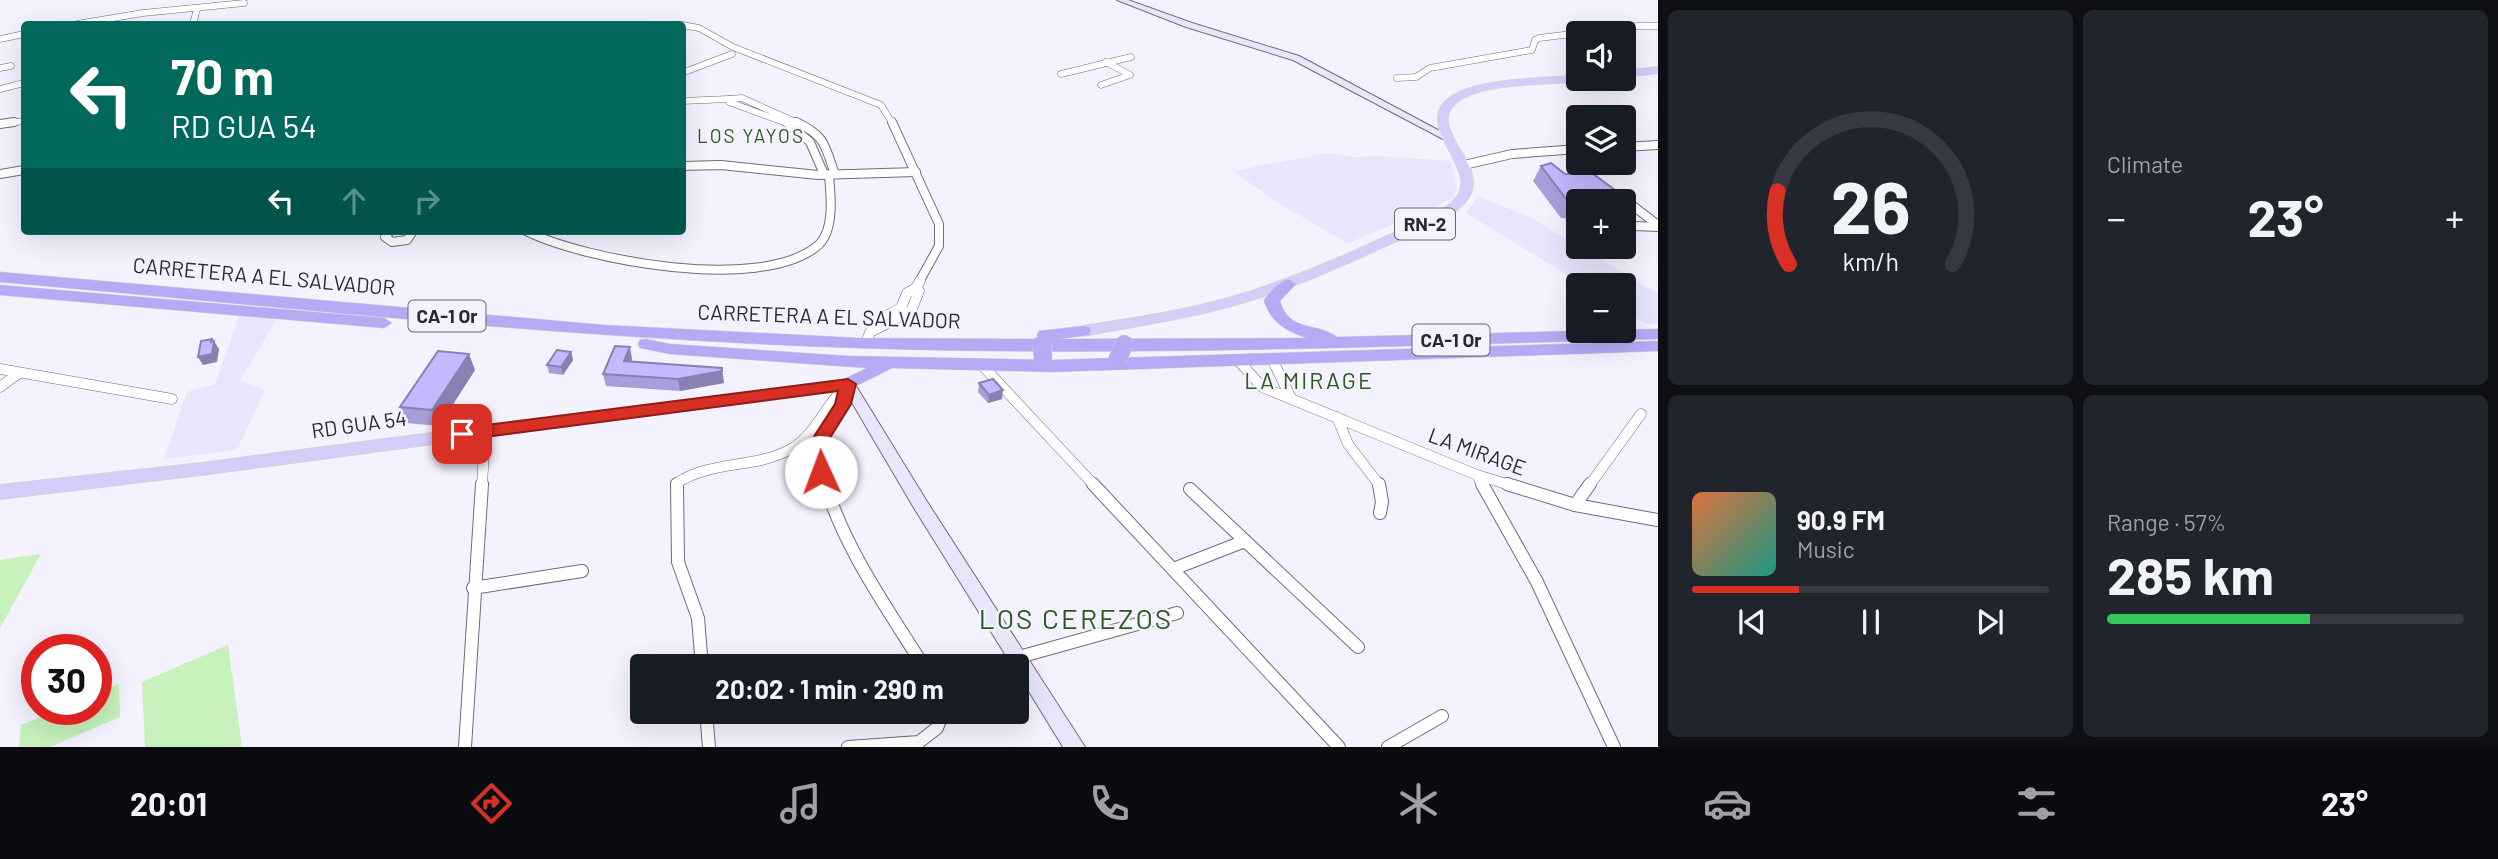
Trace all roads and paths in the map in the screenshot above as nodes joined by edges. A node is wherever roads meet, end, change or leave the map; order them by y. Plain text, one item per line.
1 (1121, 0) edge
2 (244, 3) dead end
3 (197, 9) junction
4 (95, 21) edge
5 (194, 21) edge
6 (686, 25) edge
7 (1658, 26) edge
8 (21, 34) edge
9 (0, 38) edge
10 (732, 54) dead end
11 (1131, 57) dead end
12 (1106, 62) junction
13 (11, 66) dead end
14 (0, 68) edge
15 (1658, 70) edge
16 (686, 71) edge
17 (1636, 73) edge
18 (1061, 74) dead end
19 (1397, 78) dead end
20 (1566, 80) edge
21 (21, 84) edge
22 (1101, 85) dead end
23 (0, 89) edge
24 (686, 101) edge
25 (21, 121) edge
26 (0, 124) edge
27 (1446, 137) junction
28 (1658, 145) edge
29 (1636, 146) edge
30 (1566, 150) edge
31 (1464, 165) junction
32 (686, 166) edge
33 (21, 170) edge
34 (916, 172) junction
35 (0, 174) edge
36 (829, 176) junction
37 (1636, 209) edge
38 (1636, 226) edge
39 (1658, 226) edge
40 (386, 235) edge
41 (411, 235) edge
42 (533, 235) edge
43 (0, 276) edge
44 (1288, 284) junction
45 (0, 289) edge
46 (1157, 318) junction
47 (1083, 331) junction
48 (871, 333) junction
49 (1658, 334) edge
50 (700, 337) junction
51 (1009, 338) junction
52 (1124, 343) junction
53 (646, 344) junction
54 (1356, 344) junction
55 (1658, 346) edge
56 (1047, 352) junction
57 (1388, 355) junction
58 (1272, 359) junction
59 (1238, 360) junction
60 (848, 362) junction
61 (1115, 363) junction
62 (911, 364) junction
63 (981, 364) junction
64 (0, 369) edge
65 (19, 373) junction
66 (848, 384) junction
67 (0, 387) edge
68 (1291, 398) junction
69 (172, 399) dead end
70 (1641, 414) dead end
71 (1337, 417) junction
72 (485, 431) junction
73 (801, 444) junction
74 (814, 449) junction
75 (1477, 475) junction
76 (1190, 489) dead end
77 (0, 492) edge
78 (1576, 505) junction
79 (1380, 513) dead end
80 (1658, 520) edge
81 (1245, 541) junction
82 (1172, 569) junction
83 (582, 571) dead end
84 (473, 588) junction
85 (1177, 613) dead end
86 (1358, 647) dead end
87 (701, 654) edge
88 (917, 654) edge
89 (1017, 654) edge
90 (1029, 654) edge
91 (1029, 673) edge
92 (1442, 716) dead end
93 (707, 724) edge
94 (938, 724) edge
95 (465, 747) edge
96 (709, 747) edge
97 (848, 747) edge
98 (1075, 747) edge
99 (1339, 747) edge
100 (1388, 747) edge
101 (1614, 747) edge

1 - 27 street
2 - 3 street
3 - 4 street
3 - 5 street
6 - 34 street
7 - 19 street
8 - 9 street
10 - 16 street
11 - 12 street
12 - 18 street
12 - 22 street
13 - 14 street
15 - 17 main road
20 - 27 main road
21 - 23 street
24 - 36 street
25 - 26 street
27 - 31 main road
28 - 29 street
30 - 31 street
31 - 44 main road, RN-2
32 - 36 street
33 - 35 street
34 - 36 street
34 - 48 street
36 - 42 street
37 - 39 street
38 - 39 street
40 - 41 street
43 - 50 highway, CARRETERA A EL SALVADOR / CA-1 Or
44 - 46 main road, RN-2
44 - 54 highway
45 - 53 highway, CARRETERA A EL SALVADOR / CA-1 Or
46 - 47 main road, RN-2
46 - 52 main road, RN-2
47 - 51 highway
47 - 56 highway
48 - 50 highway
48 - 51 highway
49 - 54 highway, CARRETERA A EL SALVADOR / CA-1 Or
50 - 54 highway, CARRETERA A EL SALVADOR / CA-1 Or
51 - 56 highway
52 - 54 highway
52 - 56 highway
52 - 61 highway, bridge
53 - 57 highway, CARRETERA A EL SALVADOR / CA-1 Or
53 - 60 highway
55 - 57 highway, CARRETERA A EL SALVADOR / CA-1 Or
56 - 61 highway
56 - 63 highway
57 - 58 highway
58 - 59 highway
58 - 68 street
59 - 61 highway
59 - 68 street, LA MIRAGE
60 - 62 highway
60 - 66 highway
62 - 63 highway
62 - 66 highway
63 - 82 street
64 - 65 street
65 - 67 street
65 - 69 street
66 - 72 main road, RD GUA 54
66 - 73 street
66 - 74 street
66 - 89 street
68 - 71 street, LA MIRAGE
70 - 78 street
71 - 75 street, LA MIRAGE
71 - 79 street
72 - 77 main road, RD GUA 54
72 - 84 street
73 - 74 street
73 - 87 street
74 - 88 street
75 - 78 street, LA MIRAGE
75 - 101 street
76 - 81 street
78 - 80 street, LA MIRAGE
81 - 82 street
81 - 86 street
82 - 99 street
83 - 84 street
84 - 95 street
85 - 90 street
91 - 98 street
92 - 100 street
93 - 96 street
94 - 97 street

